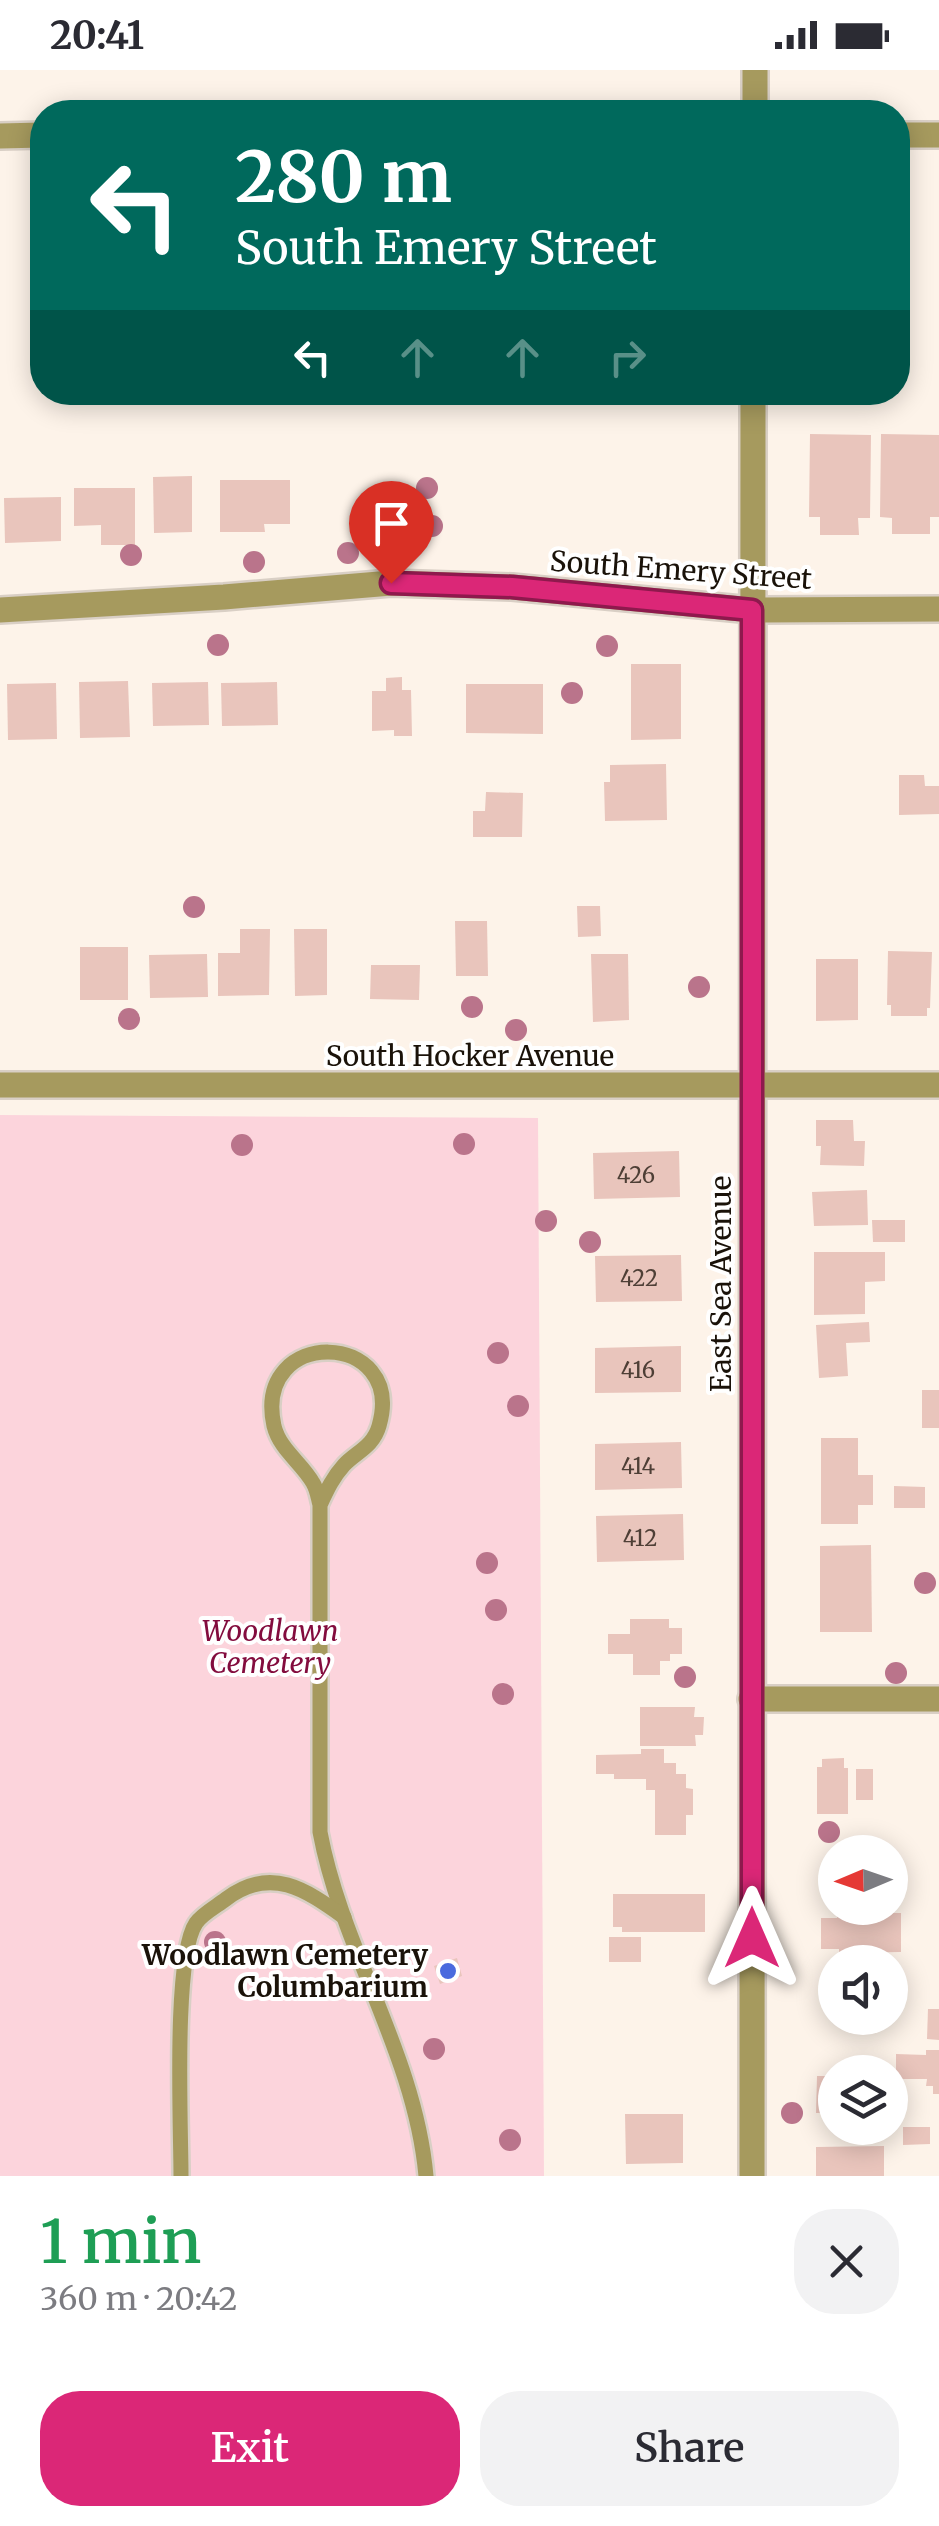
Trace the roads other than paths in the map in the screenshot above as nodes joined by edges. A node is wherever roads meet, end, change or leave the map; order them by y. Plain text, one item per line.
1 (756, 70) edge
2 (755, 100) edge
3 (30, 135) edge
4 (939, 135) edge
5 (0, 136) edge
6 (910, 136) edge
7 (753, 405) edge
8 (939, 609) edge
9 (0, 610) edge
10 (752, 610) junction
11 (0, 1086) edge
12 (939, 1086) edge
13 (751, 1087) junction
14 (320, 1505) junction
15 (751, 1699) junction
16 (939, 1700) edge
17 (344, 1917) junction
18 (181, 2176) edge
19 (426, 2176) edge
20 (752, 2176) edge

1 - 2 street
3 - 5 street
4 - 6 street
7 - 10 street, East Sea Avenue
8 - 10 street, South Emery Street
9 - 10 street, South Emery Street
10 - 13 street, East Sea Avenue
11 - 13 street, South Hocker Avenue
12 - 13 street, South Hocker Avenue
13 - 15 street, East Sea Avenue
14 - 14 lane
14 - 17 lane
15 - 16 street
15 - 20 street, East Sea Avenue
17 - 18 lane
17 - 19 lane

